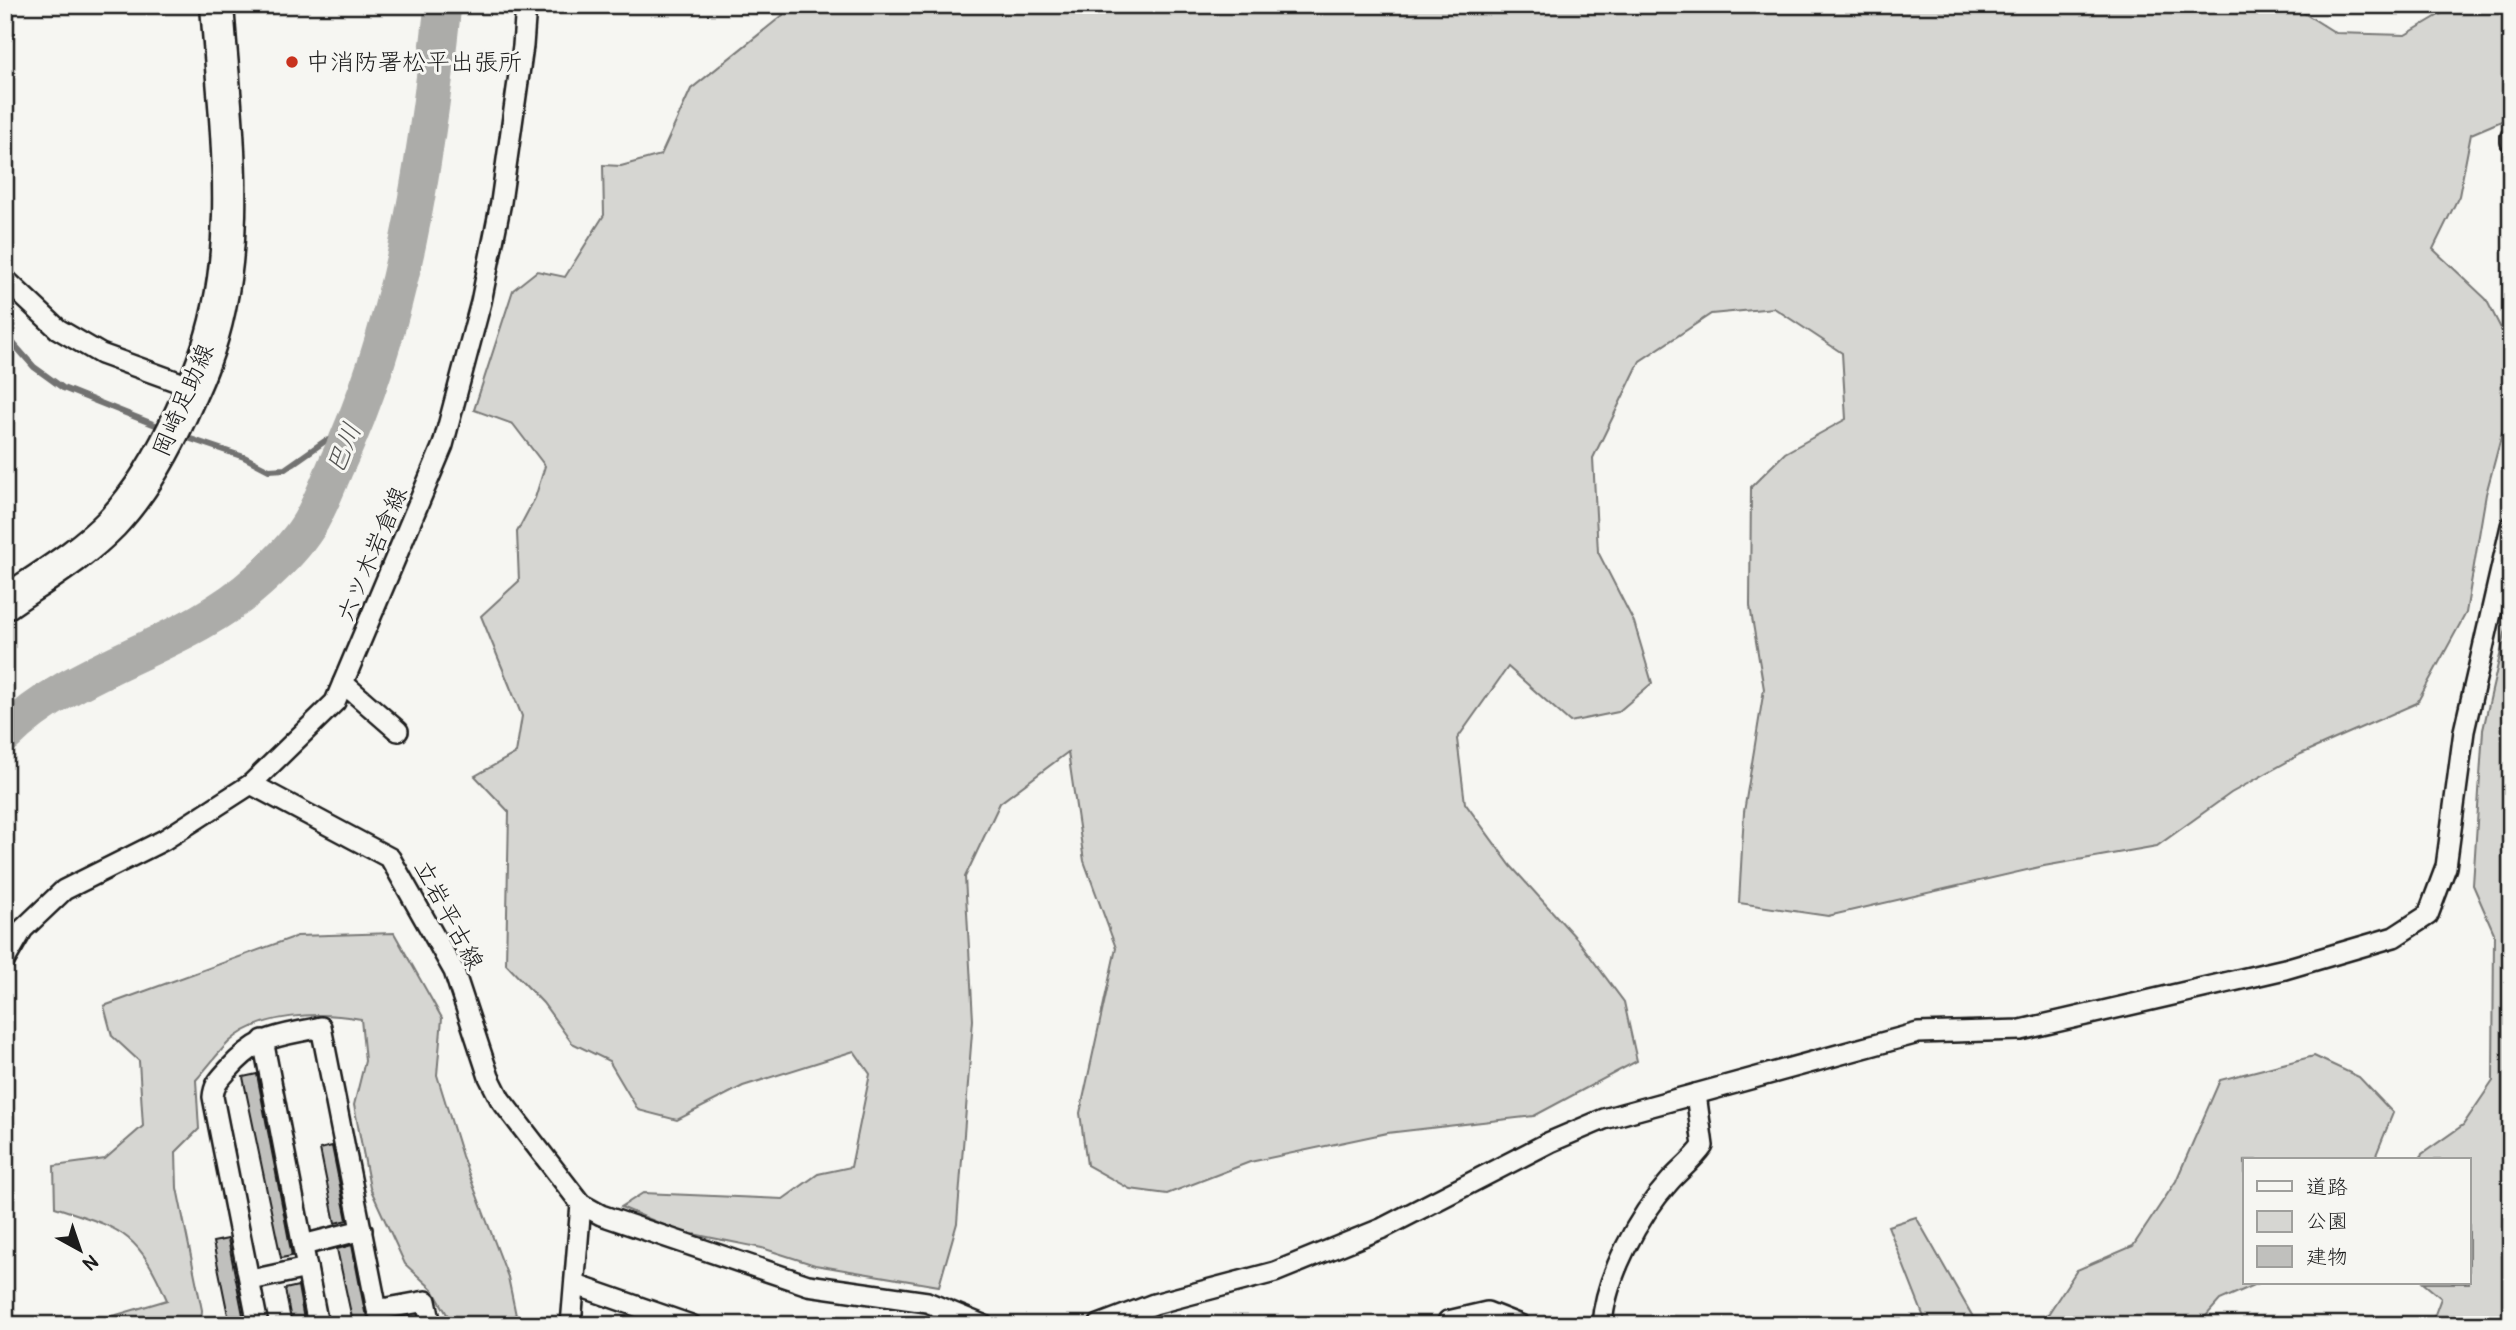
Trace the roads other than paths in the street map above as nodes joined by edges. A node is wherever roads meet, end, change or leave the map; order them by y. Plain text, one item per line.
1 (216, 5) edge
2 (526, 5) edge
3 (5, 279) edge
4 (192, 387) junction
5 (2511, 526) edge
6 (5, 603) edge
7 (343, 683) junction
8 (398, 731) dead end
9 (251, 784) junction
10 (5, 960) edge
11 (262, 1040) junction
12 (1696, 1094) junction
13 (581, 1204) junction
14 (362, 1230) junction
15 (303, 1245) junction
16 (307, 1268) junction
17 (251, 1280) junction
18 (576, 1285) junction
19 (378, 1317) edge
20 (683, 1324) edge
21 (258, 1325) edge
22 (318, 1325) edge
23 (431, 1325) edge
24 (571, 1325) edge
25 (983, 1325) edge
26 (1099, 1325) edge
27 (1446, 1325) edge
28 (1520, 1325) edge
29 (1602, 1325) edge

1 - 4 main road, 岡崎足助線
2 - 7 street, 六ツ木岩倉線
3 - 4 street
4 - 6 main road, 岡崎足助線
5 - 12 street
7 - 8 street
7 - 9 street, 六ツ木岩倉線
9 - 10 street, 六ツ木岩倉線
9 - 13 street, 立岩平古線
11 - 14 street
11 - 15 street
11 - 17 street
12 - 26 street
12 - 29 street
13 - 18 street
13 - 25 street
14 - 15 street
14 - 19 street
15 - 16 street
16 - 17 street
16 - 22 street
17 - 21 street
18 - 20 street
18 - 24 street
19 - 23 street
27 - 28 street

